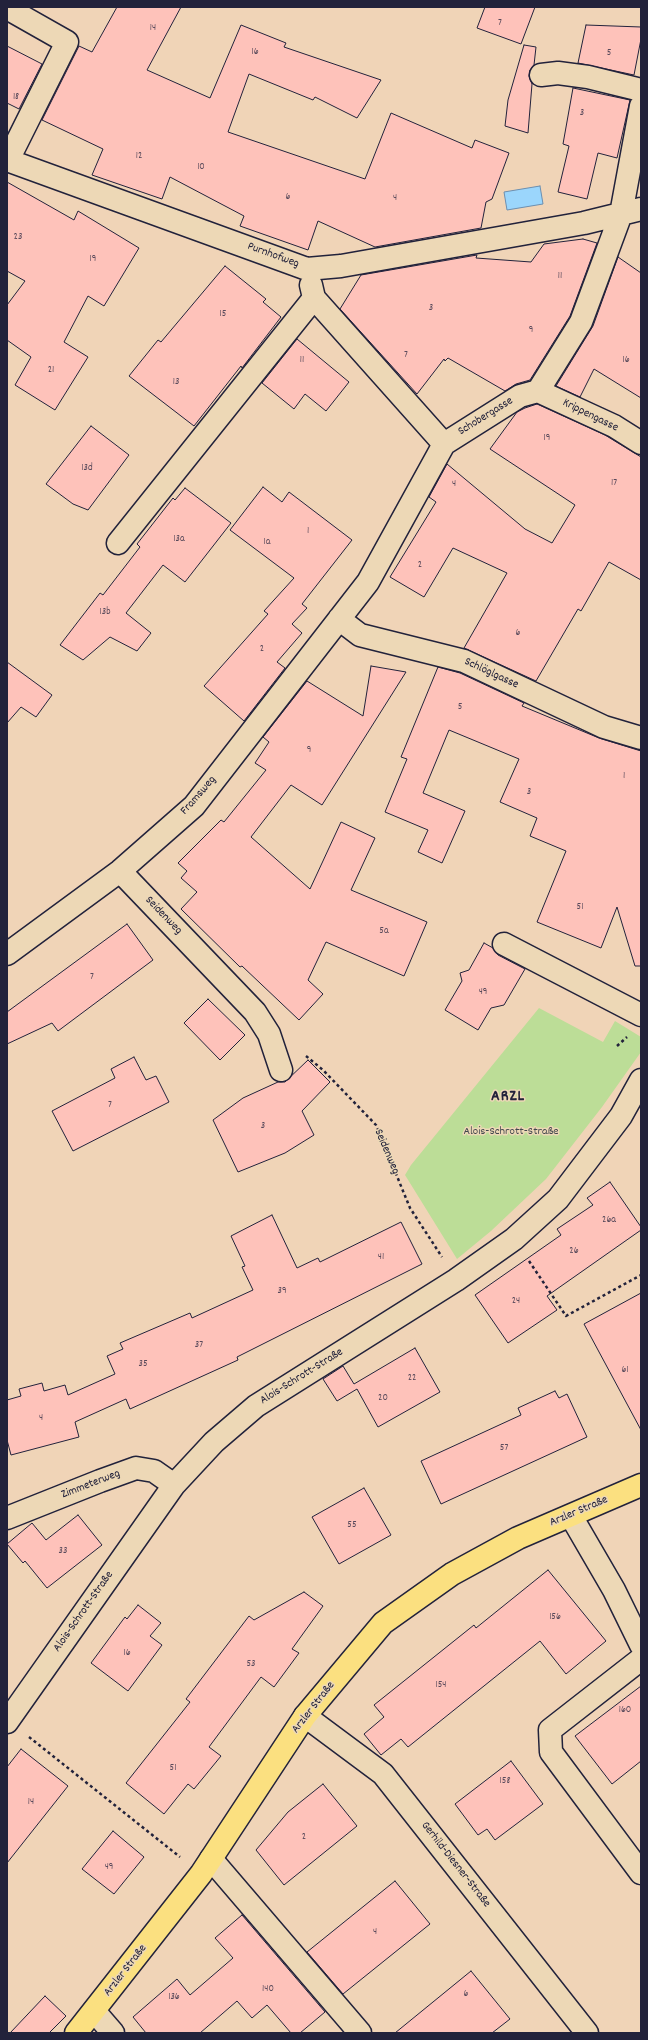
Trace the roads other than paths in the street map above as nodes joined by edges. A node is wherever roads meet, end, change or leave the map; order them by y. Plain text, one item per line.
1 (7, 8) edge
2 (541, 75) dead end
3 (641, 90) edge
4 (641, 106) edge
5 (7, 160) edge
6 (631, 212) edge
7 (307, 268) junction
8 (314, 298) junction
9 (538, 391) junction
10 (641, 443) edge
11 (444, 444) junction
12 (118, 543) dead end
13 (339, 619) junction
14 (641, 738) edge
15 (120, 871) junction
16 (504, 944) dead end
17 (7, 954) edge
18 (641, 1015) edge
19 (281, 1070) dead end
20 (641, 1080) edge
21 (174, 1485) junction
22 (641, 1485) edge
23 (571, 1516) junction
24 (7, 1518) edge
25 (641, 1645) edge
26 (641, 1659) edge
27 (305, 1716) junction
28 (8, 1722) edge
29 (206, 1866) junction
30 (641, 1873) edge
31 (94, 2012) junction
32 (76, 2033) edge
33 (113, 2033) edge
34 (360, 2033) edge
35 (587, 2033) edge

1 - 5 street
2 - 3 street
4 - 6 street
5 - 7 street, Purnhofweg
6 - 7 street, Purnhofweg
6 - 9 street
7 - 8 street
8 - 11 street
8 - 12 street
9 - 10 street, Krippengasse
9 - 11 street, Schobergasse
11 - 13 street, Schobergasse
13 - 14 street, Schlöglgasse
13 - 15 street, Framsweg
15 - 17 street, Framsweg
15 - 19 street, Seidenweg
16 - 18 street
20 - 21 street, Alois-Schrott-Straße
21 - 24 street, Zimmeterweg
21 - 28 street, Alois-Schrott-Straße
22 - 23 main road, Arzler Straße
23 - 25 street
23 - 27 main road, Arzler Straße
26 - 30 street
27 - 29 main road, Arzler Straße
27 - 35 street, Gerhild-Diesner-Straße
29 - 31 main road, Arzler Straße
29 - 34 street
31 - 32 main road, Arzler Straße
31 - 33 street

